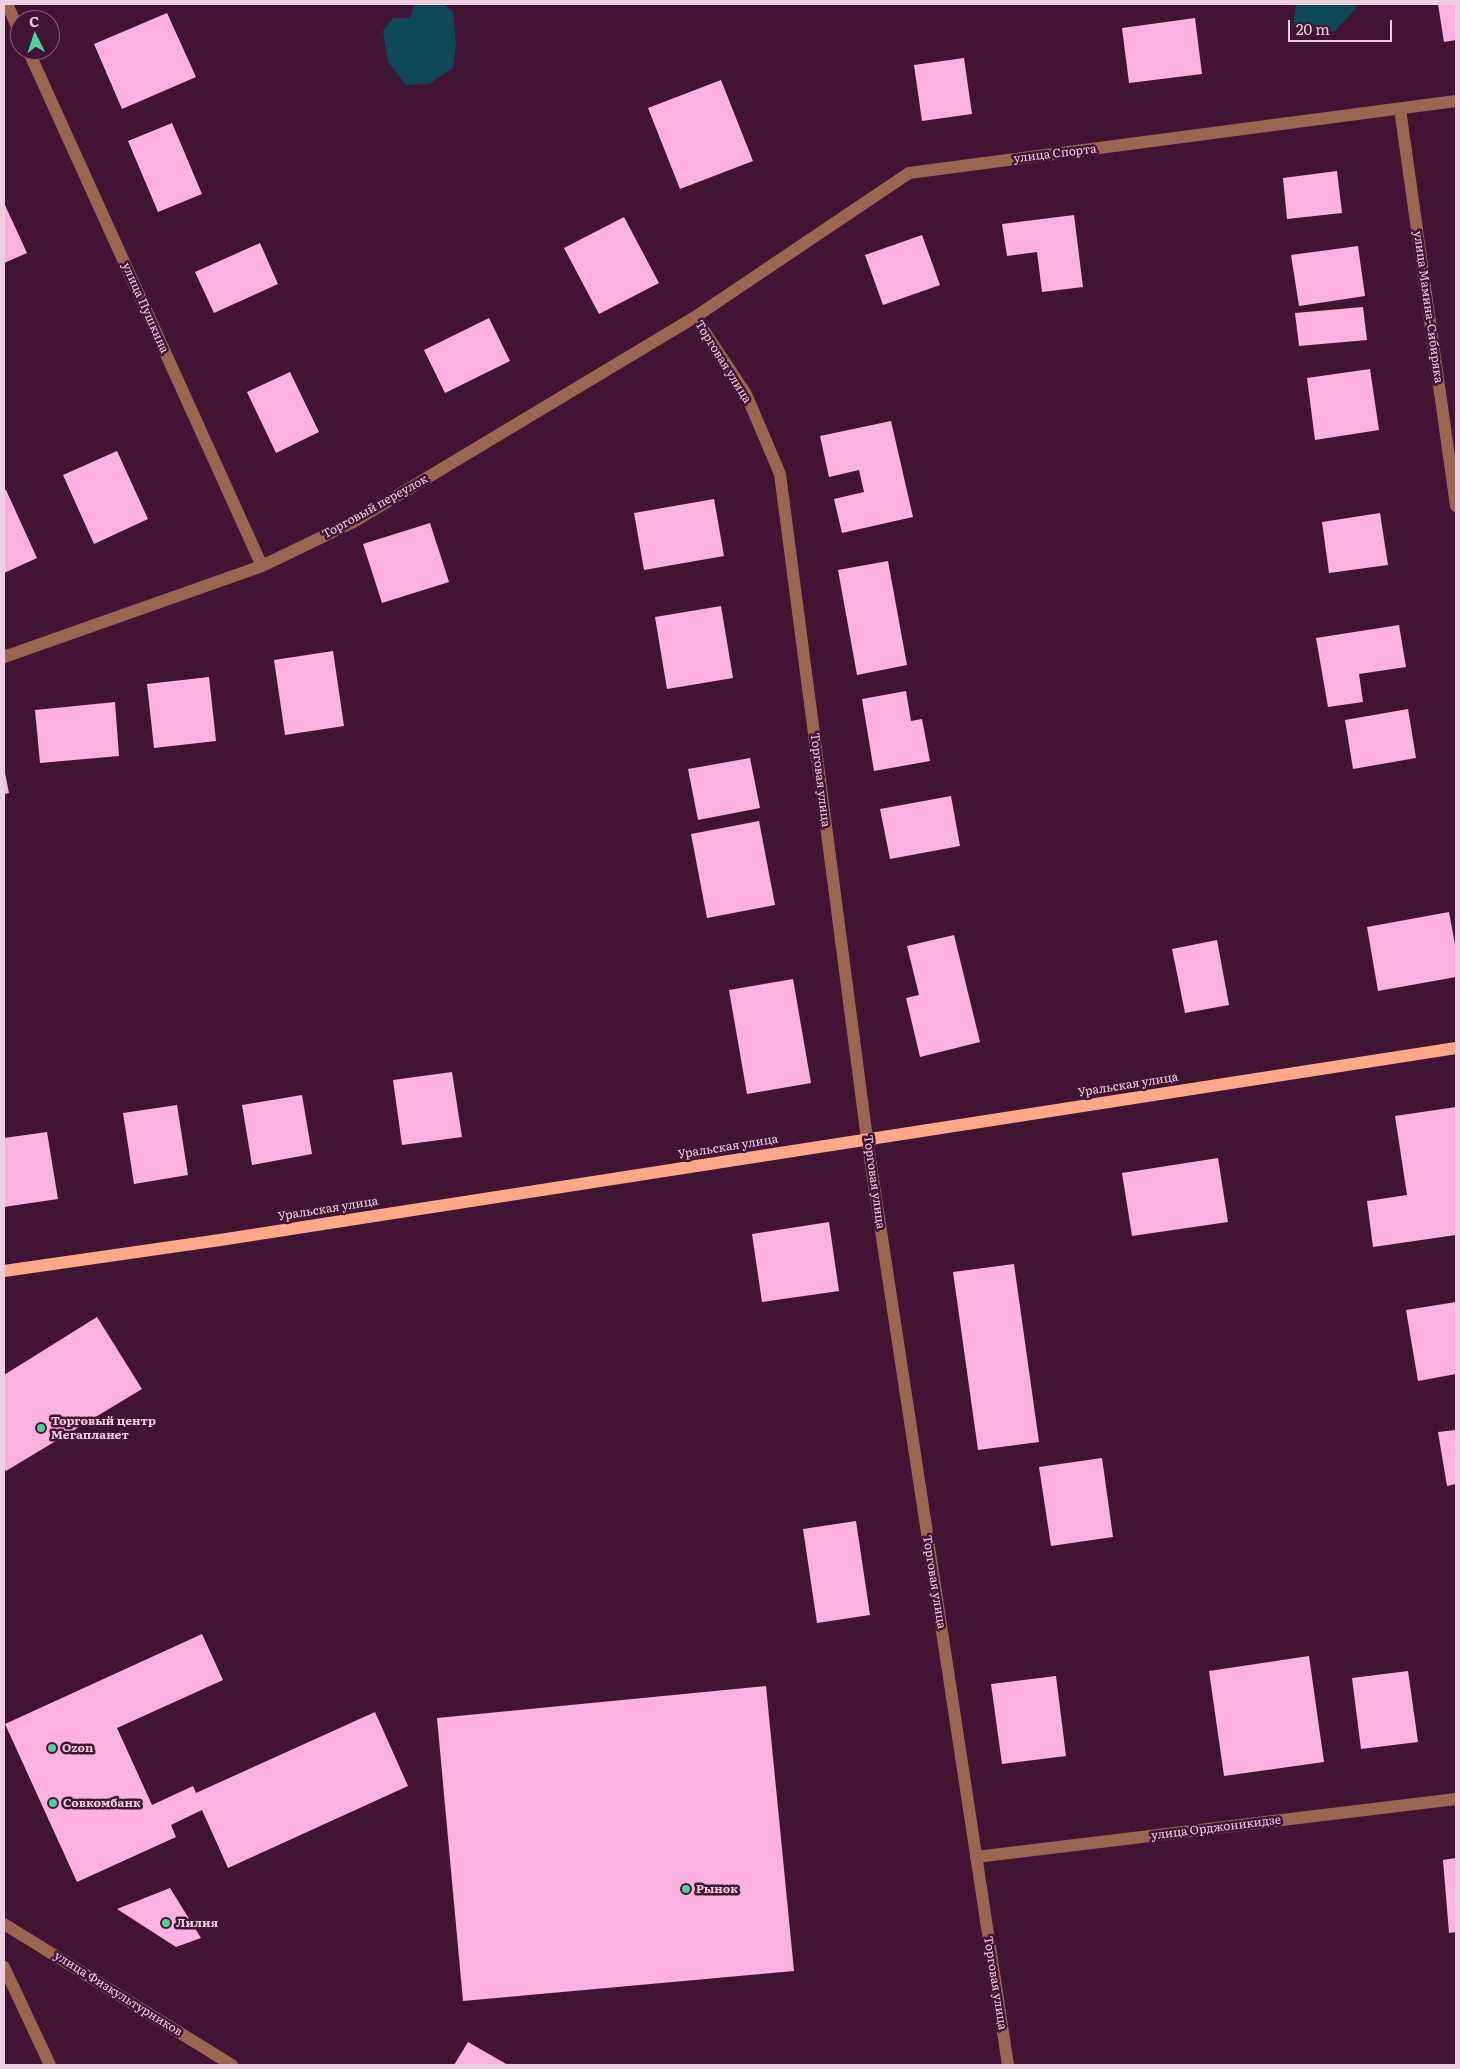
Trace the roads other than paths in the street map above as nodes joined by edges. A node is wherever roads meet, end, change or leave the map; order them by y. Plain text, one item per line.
1 (33, 60) edge
2 (1456, 101) edge
3 (1400, 109) junction
4 (695, 317) junction
5 (1456, 506) edge
6 (262, 566) junction
7 (4, 657) edge
8 (1456, 1048) edge
9 (867, 1139) junction
10 (4, 1271) edge
11 (1456, 1799) edge
12 (976, 1857) junction
13 (4, 1924) edge
14 (4, 1967) edge
15 (50, 2065) edge
16 (232, 2065) edge
17 (1008, 2065) edge

1 - 6 street, улица Пушкина
2 - 3 street, улица Спорта
3 - 4 street, улица Спорта
3 - 5 street, улица Мамина-Сибиряка
4 - 6 street, Торговый переулок
4 - 9 street, Торговая улица
6 - 7 street, Торговый переулок
8 - 9 main road, Уральская улица
9 - 10 main road, Уральская улица
9 - 12 street, Торговая улица
11 - 12 street, улица Орджоникидзе
12 - 17 street, Торговая улица
13 - 16 street, улица Физкультурников
14 - 15 street

